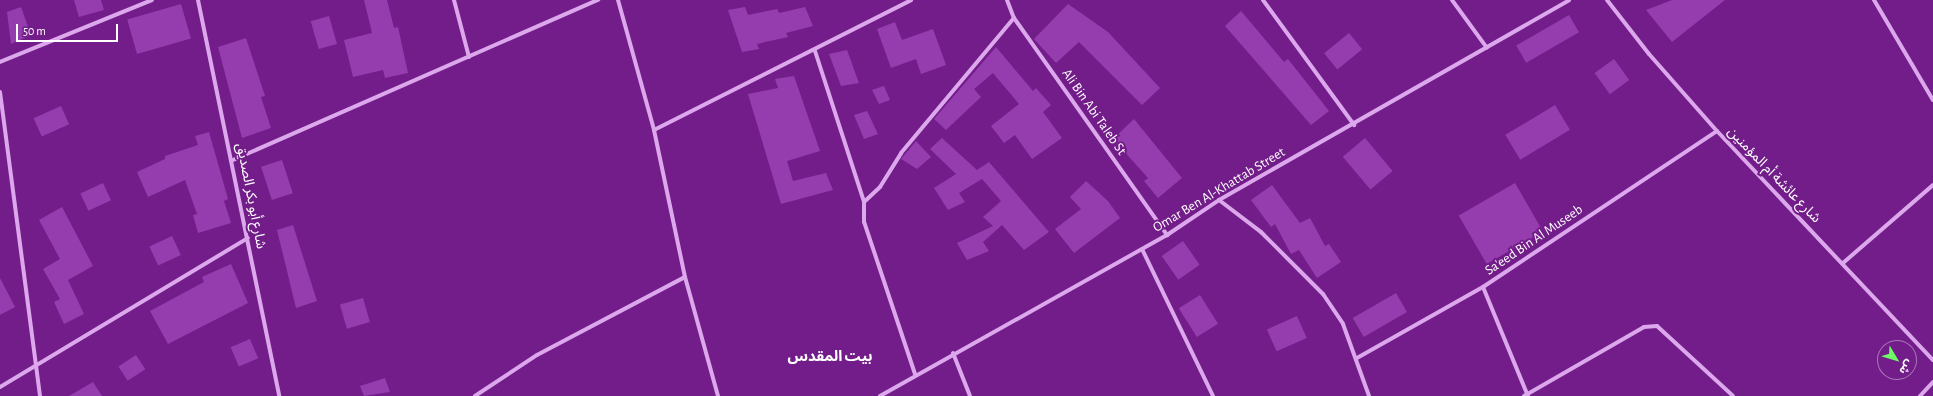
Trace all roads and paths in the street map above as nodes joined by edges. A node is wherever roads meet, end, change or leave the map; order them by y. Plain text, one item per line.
1 (152, 0) edge
2 (198, 0) edge
3 (454, 0) edge
4 (598, 0) edge
5 (618, 0) edge
6 (911, 0) edge
7 (1007, 0) edge
8 (1263, 0) edge
9 (1452, 0) edge
10 (1568, 0) edge
11 (1607, 0) edge
12 (1874, 0) edge
13 (1014, 18) junction
14 (1487, 48) junction
15 (815, 51) junction
16 (468, 56) junction
17 (0, 62) edge
18 (0, 92) edge
19 (1933, 100) edge
20 (1354, 125) junction
21 (654, 130) junction
22 (1717, 131) junction
23 (233, 160) junction
24 (1933, 185) edge
25 (1219, 200) junction
26 (864, 202) junction
27 (1167, 235) junction
28 (248, 238) junction
29 (1142, 249) junction
30 (1843, 264) junction
31 (685, 277) junction
32 (1483, 286) junction
33 (953, 353) junction
34 (1357, 358) junction
35 (1933, 360) edge
36 (35, 364) junction
37 (915, 374) junction
38 (1933, 382) edge
39 (0, 386) edge
40 (1526, 395) edge
41 (40, 396) edge
42 (279, 396) edge
43 (475, 396) edge
44 (718, 396) edge
45 (880, 396) edge
46 (970, 396) edge
47 (1213, 396) edge
48 (1369, 396) edge
49 (1733, 396) edge
50 (1920, 396) edge

1 - 17 street
2 - 23 street, شارع أبو بكر الصديق
3 - 16 street
4 - 16 street
5 - 21 street
6 - 15 street
7 - 13 street, Ali Bin Abi Taleb St
8 - 20 street
9 - 14 street
10 - 14 street, Omar Ben Al-Khattab Street
11 - 22 street, شارع عائشة أم المؤمنين
12 - 19 street
13 - 26 street
13 - 27 street, Ali Bin Abi Taleb St
14 - 20 street, Omar Ben Al-Khattab Street
15 - 21 street
15 - 26 street
16 - 23 street
18 - 36 street
20 - 25 street, Omar Ben Al-Khattab Street
21 - 31 street
22 - 30 street, شارع عائشة أم المؤمنين
22 - 32 street, Sa'eed Bin Al Museeb
23 - 28 street, شارع أبو بكر الصديق
24 - 30 street
25 - 27 street, Omar Ben Al-Khattab Street
25 - 34 street
26 - 37 street
27 - 29 street, Omar Ben Al-Khattab Street
28 - 36 street
28 - 42 street, شارع أبو بكر الصديق
29 - 33 street, Omar Ben Al-Khattab Street
29 - 47 street
30 - 35 street, شارع عائشة أم المؤمنين
31 - 43 street
31 - 44 street
32 - 34 street, Sa'eed Bin Al Museeb
32 - 40 street
33 - 37 street, Omar Ben Al-Khattab Street
33 - 46 street
34 - 48 street
36 - 39 street
36 - 41 street
37 - 45 street, Omar Ben Al-Khattab Street
38 - 50 street
40 - 49 street

